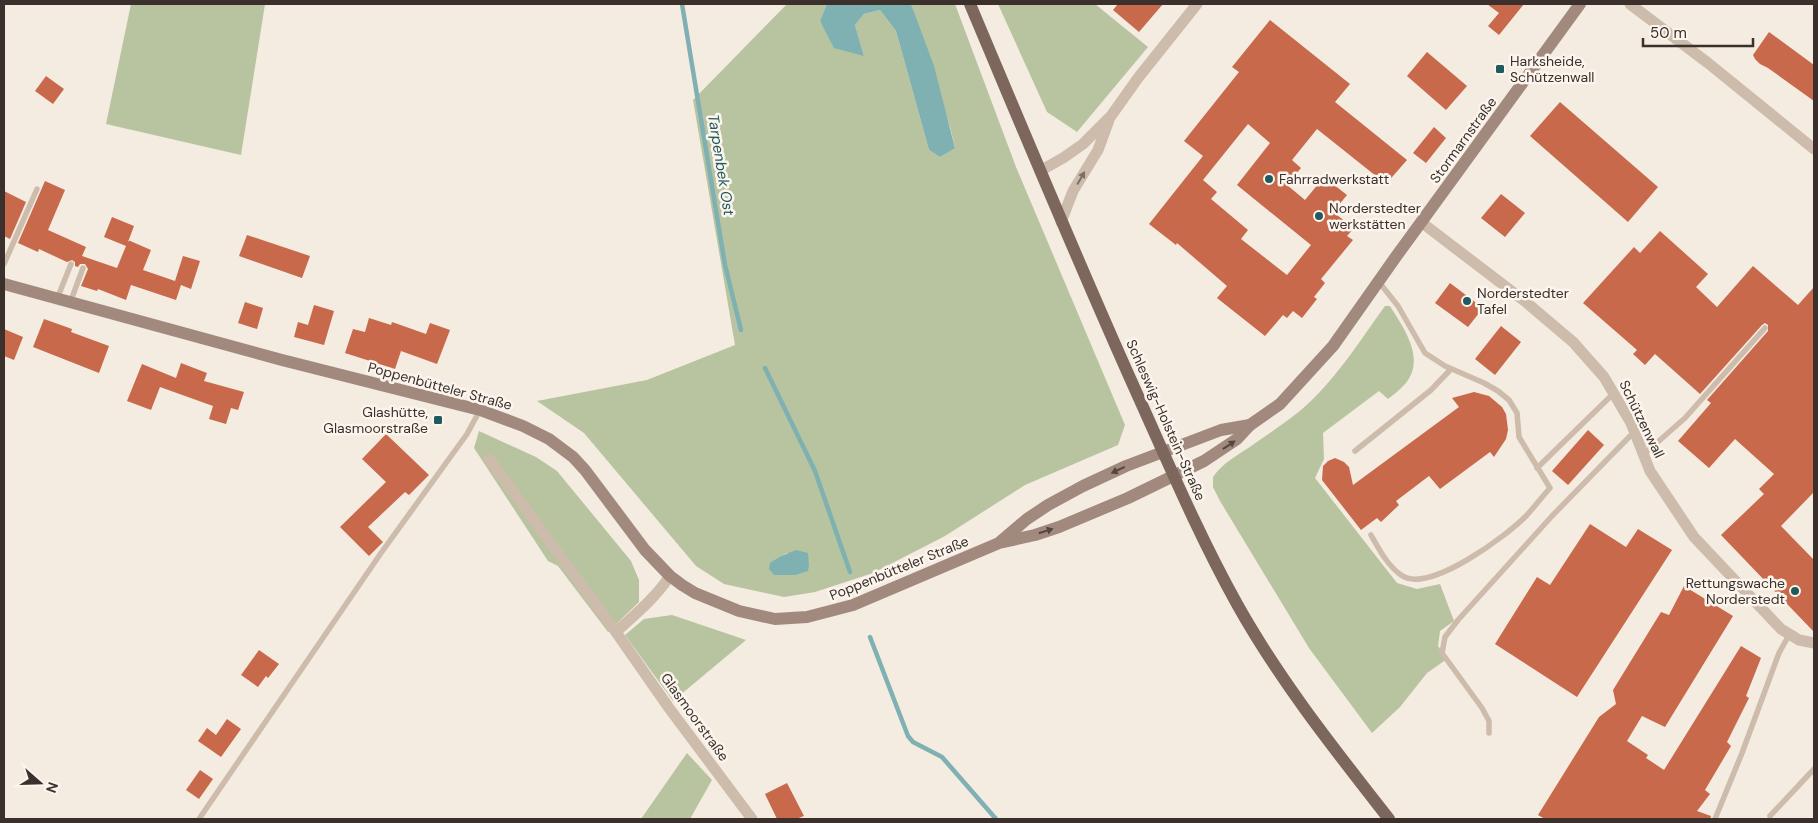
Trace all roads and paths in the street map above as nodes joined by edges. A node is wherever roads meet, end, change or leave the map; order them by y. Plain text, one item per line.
1 (970, 4) edge
2 (1197, 4) edge
3 (1580, 4) edge
4 (1630, 4) edge
5 (1110, 116) junction
6 (1814, 149) edge
7 (1040, 171) junction
8 (37, 188) dead end
9 (1061, 222) junction
10 (1421, 222) junction
11 (4, 264) edge
12 (72, 264) dead end
13 (83, 268) dead end
14 (1378, 282) junction
15 (4, 284) edge
16 (63, 301) junction
17 (1765, 328) dead end
18 (1451, 369) junction
19 (1614, 393) junction
20 (480, 410) junction
21 (1250, 425) junction
22 (1634, 432) junction
23 (1355, 451) dead end
24 (1163, 453) junction
25 (1643, 455) junction
26 (489, 458) dead end
27 (1537, 468) junction
28 (1173, 474) junction
29 (1370, 535) dead end
30 (999, 543) junction
31 (670, 576) junction
32 (616, 632) junction
33 (1789, 635) junction
34 (1814, 643) edge
35 (1489, 733) dead end
36 (1814, 769) edge
37 (1770, 816) dead end
38 (198, 819) edge
39 (752, 819) edge
40 (1389, 819) edge
41 (1714, 819) edge

1 - 7 main road, Schleswig-Holstein-Straße
2 - 5 street
3 - 10 main road, Stormarnstraße
4 - 6 street
5 - 7 street
9 -> 5 street
7 - 9 main road, Schleswig-Holstein-Straße
8 - 11 lane
9 - 24 main road, Schleswig-Holstein-Straße
10 - 14 main road, Stormarnstraße
10 - 19 street, Schützenwall
12 - 16 lane
13 - 16 lane
14 - 18 lane
14 - 21 main road, Stormarnstraße
15 - 16 main road, Poppenbütteler Straße
16 - 20 main road, Poppenbütteler Straße
17 - 25 lane
18 - 23 lane
18 - 27 lane
19 - 22 street, Schützenwall
19 - 27 lane
20 - 31 main road, Poppenbütteler Straße
20 - 38 lane
21 - 24 main road, Stormarnstraße
28 -> 21 main road, Stormarnstraße
22 - 25 street, Schützenwall
22 - 35 lane
24 - 28 main road, Schleswig-Holstein-Straße
24 -> 30 main road, Poppenbütteler Straße
25 - 33 street, Schützenwall
26 - 32 street, Glasmoorstraße
27 - 29 lane
30 -> 28 main road, Poppenbütteler Straße
28 - 40 main road, Schleswig-Holstein-Straße
30 - 31 main road, Poppenbütteler Straße
31 - 32 street
32 - 39 street, Glasmoorstraße
33 - 34 street, Schützenwall
33 - 41 lane
36 - 37 lane

